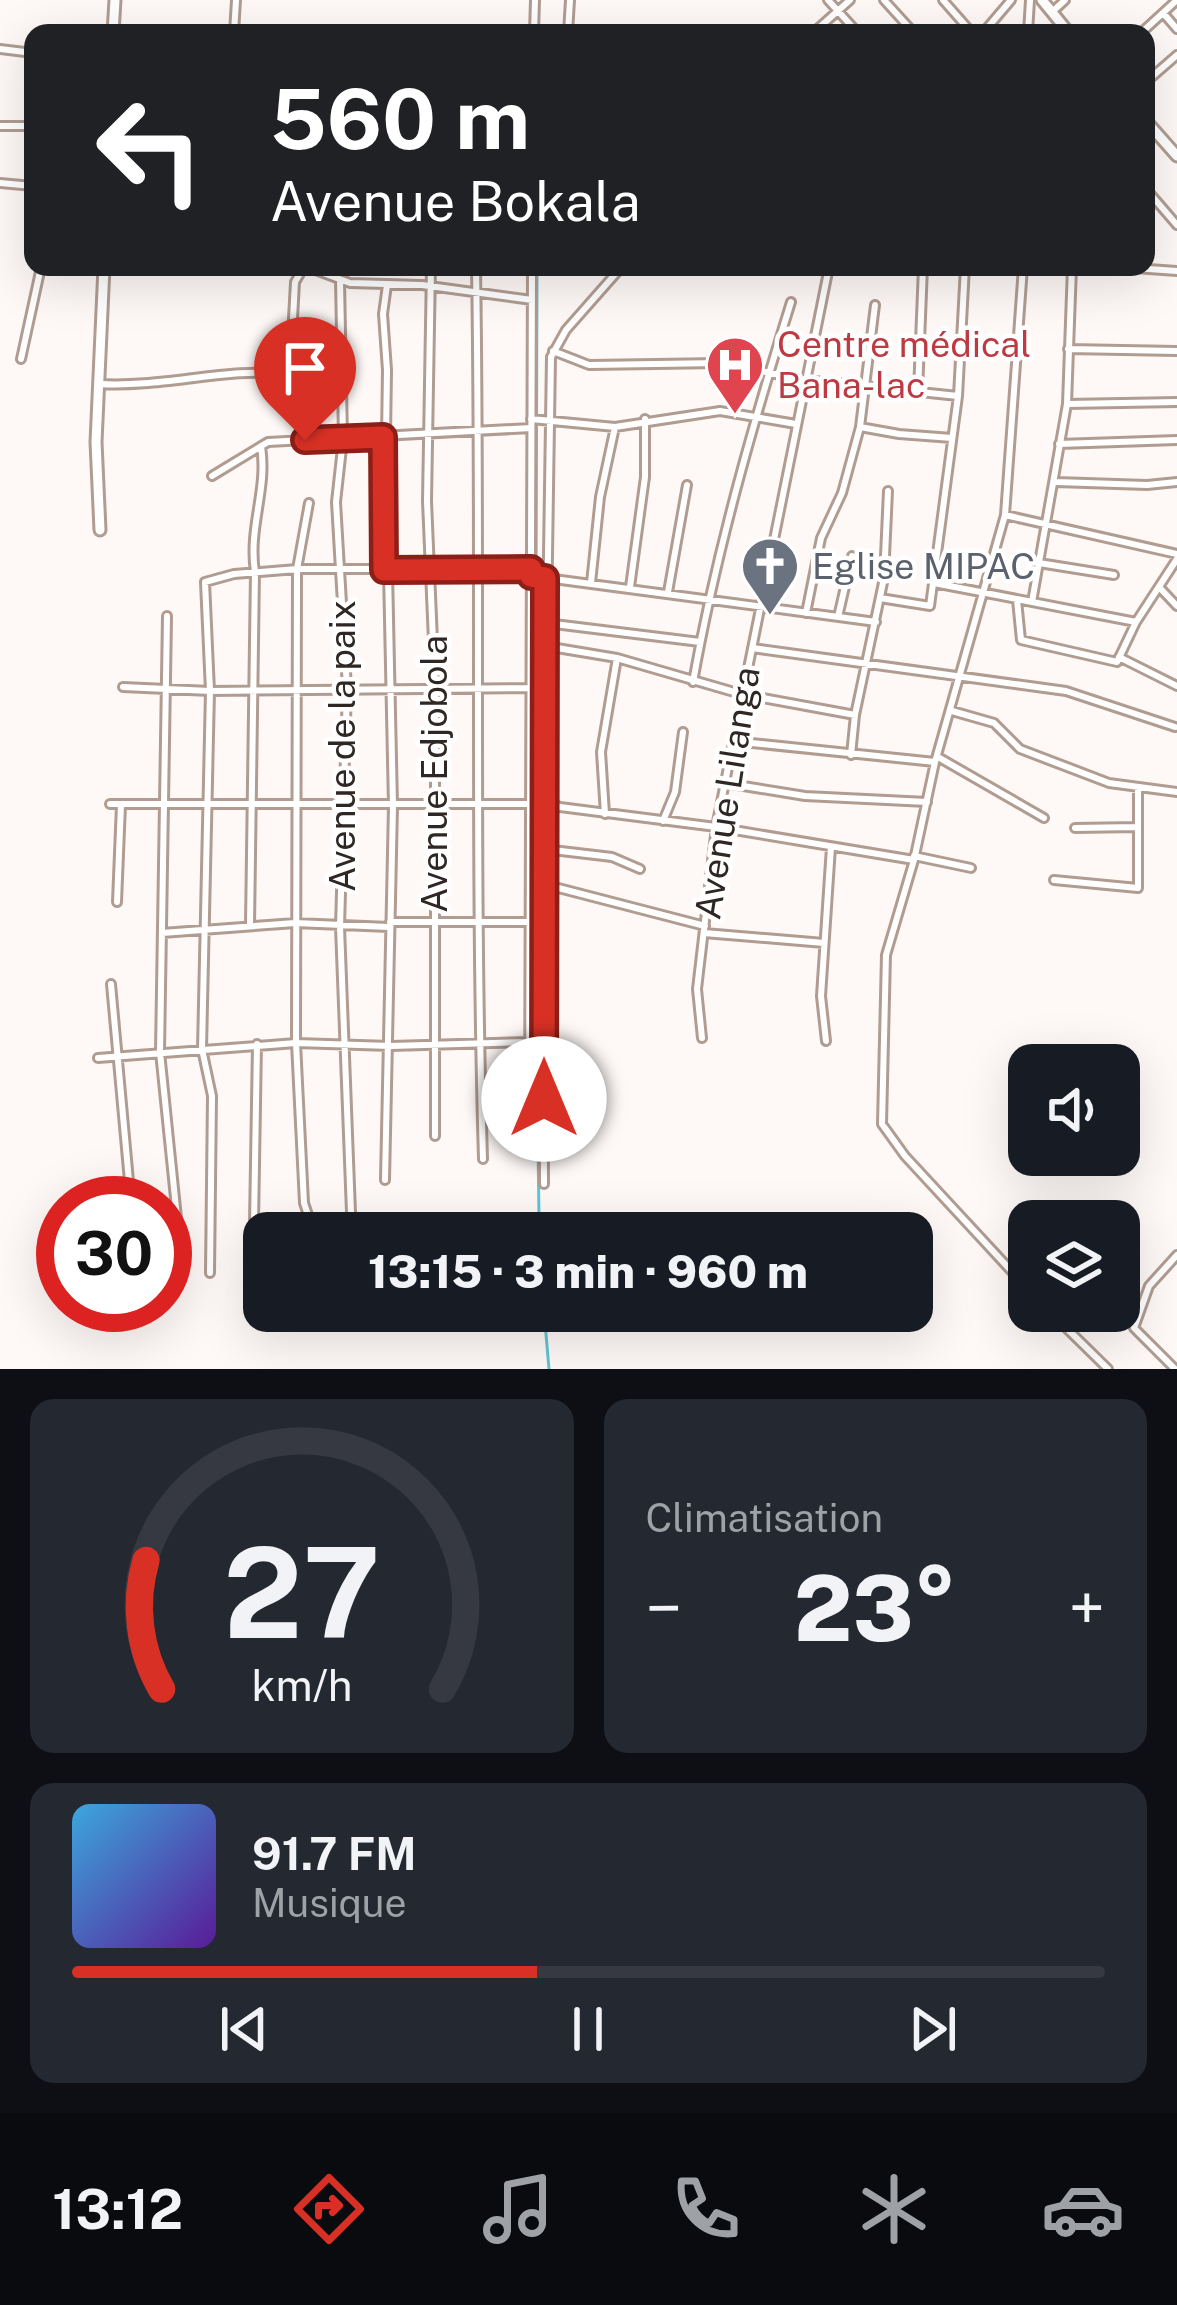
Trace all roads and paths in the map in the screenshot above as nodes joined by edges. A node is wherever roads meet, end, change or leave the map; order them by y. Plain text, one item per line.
1 (829, 0) edge
2 (850, 0) edge
3 (884, 0) edge
4 (943, 0) edge
5 (1042, 0) edge
6 (1065, 0) edge
7 (1176, 0) edge
8 (838, 11) junction
9 (1052, 11) junction
10 (1163, 13) junction
11 (823, 24) edge
12 (850, 24) edge
13 (906, 24) edge
14 (965, 24) edge
15 (1062, 24) edge
16 (1151, 24) edge
17 (1177, 29) edge
18 (1155, 131) edge
19 (1177, 156) edge
20 (1155, 199) edge
21 (1177, 225) edge
22 (39, 276) edge
23 (104, 276) edge
24 (299, 276) edge
25 (329, 276) edge
26 (431, 276) edge
27 (476, 276) edge
28 (532, 276) edge
29 (615, 276) edge
30 (827, 276) edge
31 (923, 276) edge
32 (965, 276) edge
33 (1022, 276) edge
34 (1072, 276) edge
35 (340, 280) junction
36 (387, 285) junction
37 (430, 286) junction
38 (476, 293) junction
39 (532, 300) junction
40 (791, 302) dead end
41 (875, 305) dead end
42 (1068, 350) junction
43 (552, 351) junction
44 (1177, 351) edge
45 (21, 358) dead end
46 (770, 372) junction
47 (805, 380) junction
48 (98, 384) junction
49 (866, 386) junction
50 (918, 392) junction
51 (958, 396) junction
52 (1177, 402) edge
53 (1067, 404) junction
54 (755, 415) junction
55 (645, 419) junction
56 (536, 422) junction
57 (796, 424) junction
58 (615, 427) junction
59 (860, 427) junction
60 (475, 434) junction
61 (428, 435) junction
62 (383, 437) junction
63 (952, 438) junction
64 (343, 439) junction
65 (1177, 440) edge
66 (1059, 444) junction
67 (261, 446) junction
68 (212, 476) dead end
69 (1056, 482) junction
70 (1177, 482) edge
71 (687, 485) dead end
72 (887, 491) dead end
73 (309, 503) dead end
74 (1005, 515) junction
75 (1048, 523) junction
76 (100, 530) dead end
77 (852, 556) dead end
78 (1177, 557) edge
79 (1039, 562) junction
80 (297, 569) junction
81 (386, 570) junction
82 (475, 570) junction
83 (342, 571) junction
84 (431, 571) junction
85 (255, 572) junction
86 (536, 575) junction
87 (1114, 575) dead end
88 (591, 583) junction
89 (934, 583) junction
90 (630, 587) junction
91 (1159, 587) junction
92 (668, 592) junction
93 (982, 594) junction
94 (710, 597) junction
95 (880, 598) junction
96 (1017, 600) junction
97 (1032, 602) junction
98 (761, 604) junction
99 (1177, 606) edge
100 (806, 613) junction
101 (167, 616) dead end
102 (838, 617) junction
103 (876, 622) junction
104 (1136, 622) junction
105 (546, 623) junction
106 (700, 642) junction
107 (545, 646) junction
108 (752, 648) junction
109 (1119, 657) junction
110 (617, 658) junction
111 (867, 665) junction
112 (961, 674) junction
113 (693, 682) junction
114 (1177, 686) edge
115 (123, 687) dead end
116 (346, 688) junction
117 (389, 688) junction
118 (435, 688) junction
119 (481, 688) junction
120 (531, 688) junction
121 (298, 689) junction
122 (166, 690) junction
123 (255, 690) junction
124 (210, 691) junction
125 (741, 694) junction
126 (952, 711) junction
127 (855, 715) junction
128 (1175, 727) edge
129 (683, 732) dead end
130 (732, 740) junction
131 (851, 755) junction
132 (937, 759) junction
133 (725, 784) junction
134 (1138, 788) junction
135 (1177, 792) edge
136 (546, 801) junction
137 (927, 802) junction
138 (110, 804) dead end
139 (531, 804) junction
140 (121, 805) junction
141 (299, 805) junction
142 (163, 806) junction
143 (252, 806) junction
144 (344, 806) junction
145 (393, 806) junction
146 (436, 806) junction
147 (481, 806) junction
148 (206, 807) junction
149 (605, 814) junction
150 (1044, 818) dead end
151 (663, 821) junction
152 (716, 826) junction
153 (1138, 827) junction
154 (1075, 828) dead end
155 (831, 847) junction
156 (544, 849) junction
157 (914, 858) junction
158 (971, 868) dead end
159 (640, 869) dead end
160 (1054, 880) dead end
161 (543, 884) junction
162 (117, 902) dead end
163 (435, 921) junction
164 (480, 922) junction
165 (530, 922) junction
166 (296, 923) junction
167 (389, 924) junction
168 (250, 925) junction
169 (340, 927) junction
170 (206, 929) junction
171 (704, 930) junction
172 (162, 933) junction
173 (824, 943) junction
174 (111, 984) dead end
175 (702, 1039) dead end
176 (826, 1041) dead end
177 (346, 1042) junction
178 (528, 1042) junction
179 (296, 1043) junction
180 (480, 1043) junction
181 (257, 1044) junction
182 (435, 1044) junction
183 (391, 1046) junction
184 (202, 1049) junction
185 (160, 1052) junction
186 (115, 1056) junction
187 (98, 1058) dead end
188 (529, 1107) dead end
189 (435, 1136) dead end
190 (484, 1159) dead end
191 (128, 1176) edge
192 (173, 1176) edge
193 (385, 1180) dead end
194 (544, 1184) dead end
195 (255, 1212) edge
196 (307, 1212) edge
197 (351, 1212) dead end
198 (1177, 1255) edge
199 (1008, 1267) edge
200 (210, 1273) dead end
201 (1070, 1332) edge
202 (1108, 1369) edge
203 (1176, 1369) edge

1 - 8 street
2 - 8 street
3 - 13 street
4 - 14 street
5 - 9 street
6 - 9 street
7 - 10 street
8 - 11 street
8 - 12 street
9 - 15 street
10 - 16 street
10 - 17 street
18 - 19 street
20 - 21 street
22 - 45 street
23 - 48 street
24 - 48 street
25 - 35 street
26 - 37 street, Avenue Edjobola
27 - 38 street
28 - 39 street
29 - 43 street
30 - 47 street, Avenue Lilanga
31 - 50 street
32 - 51 street
33 - 74 street
34 - 42 street
35 - 36 street
35 - 64 street, Avenue de la paix
36 - 37 street
36 - 62 street
37 - 38 street
37 - 61 street, Avenue Edjobola
38 - 39 street
38 - 60 street
39 - 56 street
40 - 46 street
41 - 49 street
42 - 44 street
42 - 53 street
43 - 46 street
43 - 56 street
46 - 47 street
46 - 54 street
47 - 49 street
47 - 57 street, Avenue Lilanga
48 - 76 street
49 - 50 street
49 - 59 street
50 - 51 street
51 - 63 street
52 - 53 street
53 - 66 street
54 - 55 street
54 - 57 street
54 - 94 street
55 - 58 street
55 - 90 street
56 - 58 street
56 - 60 street
56 - 86 street
56 - 86 street
57 - 98 street, Avenue Lilanga
58 - 88 street
59 - 63 street
59 - 100 street
60 - 61 street
60 - 82 street
61 - 62 street
61 - 84 street, Avenue Edjobola
62 - 64 street
62 - 81 street
63 - 89 street
64 - 67 street
64 - 83 street, Avenue de la paix
65 - 66 street
66 - 69 street
67 - 68 street
67 - 85 street
69 - 70 street
69 - 75 street
71 - 92 street
72 - 95 street
73 - 80 street
74 - 75 street
74 - 93 street
75 - 78 street
75 - 79 street
77 - 102 street
78 - 91 street
79 - 87 street
79 - 97 street
80 - 83 street
80 - 85 street
80 - 121 street
81 - 83 street
81 - 84 street
81 - 117 street
82 - 84 street
82 - 86 street
82 - 119 street
83 - 116 street, Avenue de la paix
84 - 118 street, Avenue Edjobola
85 - 123 street
85 - 124 street
86 - 88 street
86 - 105 street
86 - 120 street
88 - 90 street
89 - 93 street
89 - 95 street
90 - 92 street
91 - 99 street
91 - 104 street
92 - 94 street
93 - 96 street
93 - 112 street
94 - 98 street
94 - 106 street
95 - 103 street
96 - 97 street
96 - 109 street
97 - 104 street
98 - 100 street
98 - 108 street, Avenue Lilanga
100 - 102 street
101 - 122 street
102 - 103 street
103 - 111 street
104 - 109 street
105 - 106 street
105 - 107 street
106 - 113 street
107 - 110 street
107 - 136 street
108 - 111 street
108 - 125 street, Avenue Lilanga
109 - 114 street
110 - 113 street
110 - 149 street
111 - 112 street
111 - 127 street
112 - 126 street
112 - 128 street
113 - 125 street
115 - 122 street
116 - 117 street
116 - 121 street
116 - 144 street, Avenue de la paix
117 - 118 street
117 - 145 street
118 - 119 street
118 - 146 street, Avenue Edjobola
119 - 120 street
119 - 147 street
120 - 139 street
121 - 123 street
121 - 141 street
122 - 124 street
122 - 142 street
123 - 124 street
123 - 143 street
124 - 148 street
125 - 127 street
125 - 130 street, Avenue Lilanga
126 - 132 street
126 - 134 street
127 - 131 street
129 - 151 street
130 - 131 street
130 - 133 street, Avenue Lilanga
131 - 132 street
132 - 137 street
132 - 150 street
133 - 137 street
133 - 152 street, Avenue Lilanga
134 - 135 street
134 - 153 street
136 - 149 street
136 - 156 street
137 - 157 street
138 - 140 street
139 - 147 street
139 - 165 street
140 - 142 street
140 - 162 street
141 - 143 street
141 - 144 street
141 - 166 street
142 - 148 street
142 - 172 street
143 - 148 street
143 - 168 street
144 - 145 street
144 - 169 street, Avenue de la paix
145 - 146 street
145 - 167 street
146 - 147 street
146 - 163 street, Avenue Edjobola
147 - 164 street
148 - 170 street
149 - 151 street
151 - 152 street
152 - 155 street
152 - 171 street, Avenue Lilanga
153 - 154 street
153 - 160 street
155 - 157 street
155 - 173 street
156 - 159 street
156 - 161 street
157 - 158 street
157 - 199 street
161 - 171 street
161 - 194 street
163 - 164 street
163 - 167 street
163 - 182 street, Avenue Edjobola
164 - 165 street
164 - 180 street
165 - 178 street
166 - 168 street
166 - 169 street
166 - 179 street
167 - 169 street
167 - 183 street
168 - 170 street
169 - 177 street, Avenue de la paix
170 - 172 street
170 - 184 street
171 - 173 street
171 - 175 street, Avenue Lilanga
172 - 185 street
173 - 176 street
174 - 186 street
177 - 179 street
177 - 183 street
177 - 197 street, Avenue de la paix
178 - 180 street
178 - 188 street
179 - 181 street
179 - 196 street
180 - 182 street
180 - 190 street
181 - 184 street
181 - 195 street
182 - 183 street
182 - 189 street, Avenue Edjobola
183 - 193 street
184 - 185 street
184 - 200 street
185 - 186 street
185 - 192 street
186 - 187 street
186 - 191 street
198 - 203 street
201 - 202 street

